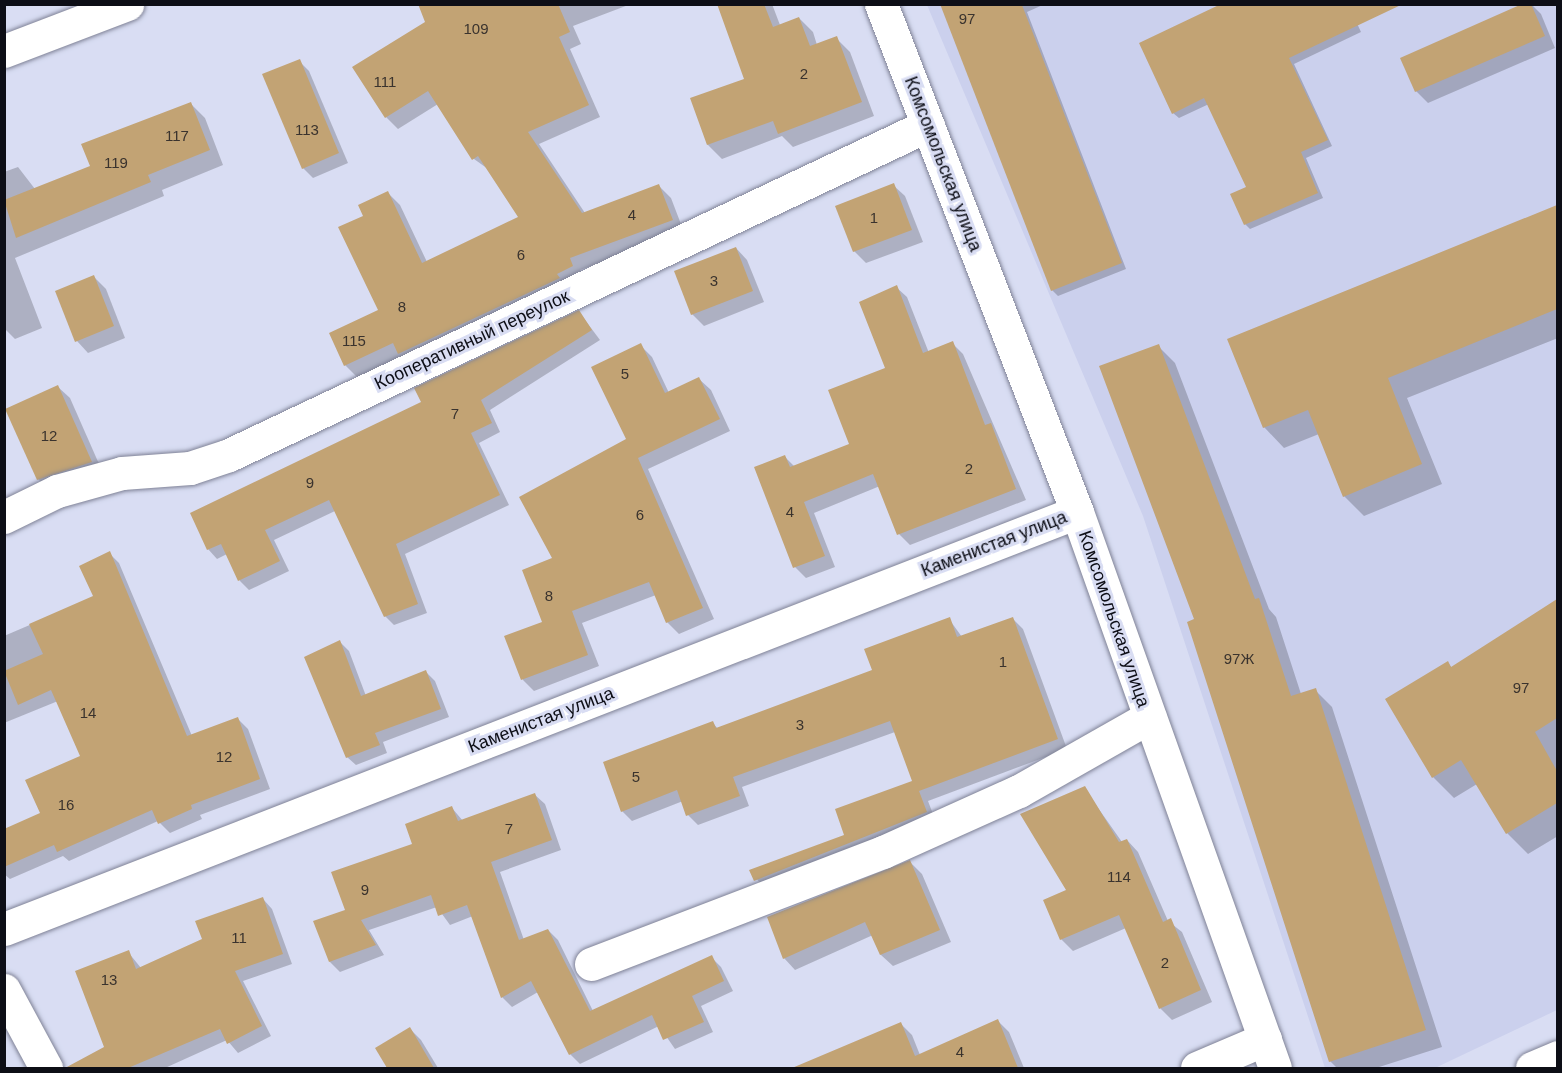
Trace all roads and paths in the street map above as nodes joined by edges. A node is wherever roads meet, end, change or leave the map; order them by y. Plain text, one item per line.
1 (127, 4) edge
2 (881, 4) edge
3 (4, 51) edge
4 (928, 125) junction
5 (1077, 512) junction
6 (4, 517) edge
7 (1149, 717) junction
8 (4, 929) edge
9 (591, 964) dead end
10 (4, 990) edge
11 (1270, 1054) edge
12 (46, 1068) edge
13 (1197, 1068) edge

1 - 3 street
2 - 4 street, Комсомольская улица
4 - 5 street, Комсомольская улица
4 - 6 street, Кооперативный переулок
5 - 7 street, Комсомольская улица
5 - 8 street, Каменистая улица
7 - 9 street
7 - 11 street, Комсомольская улица
10 - 12 street
11 - 13 street

